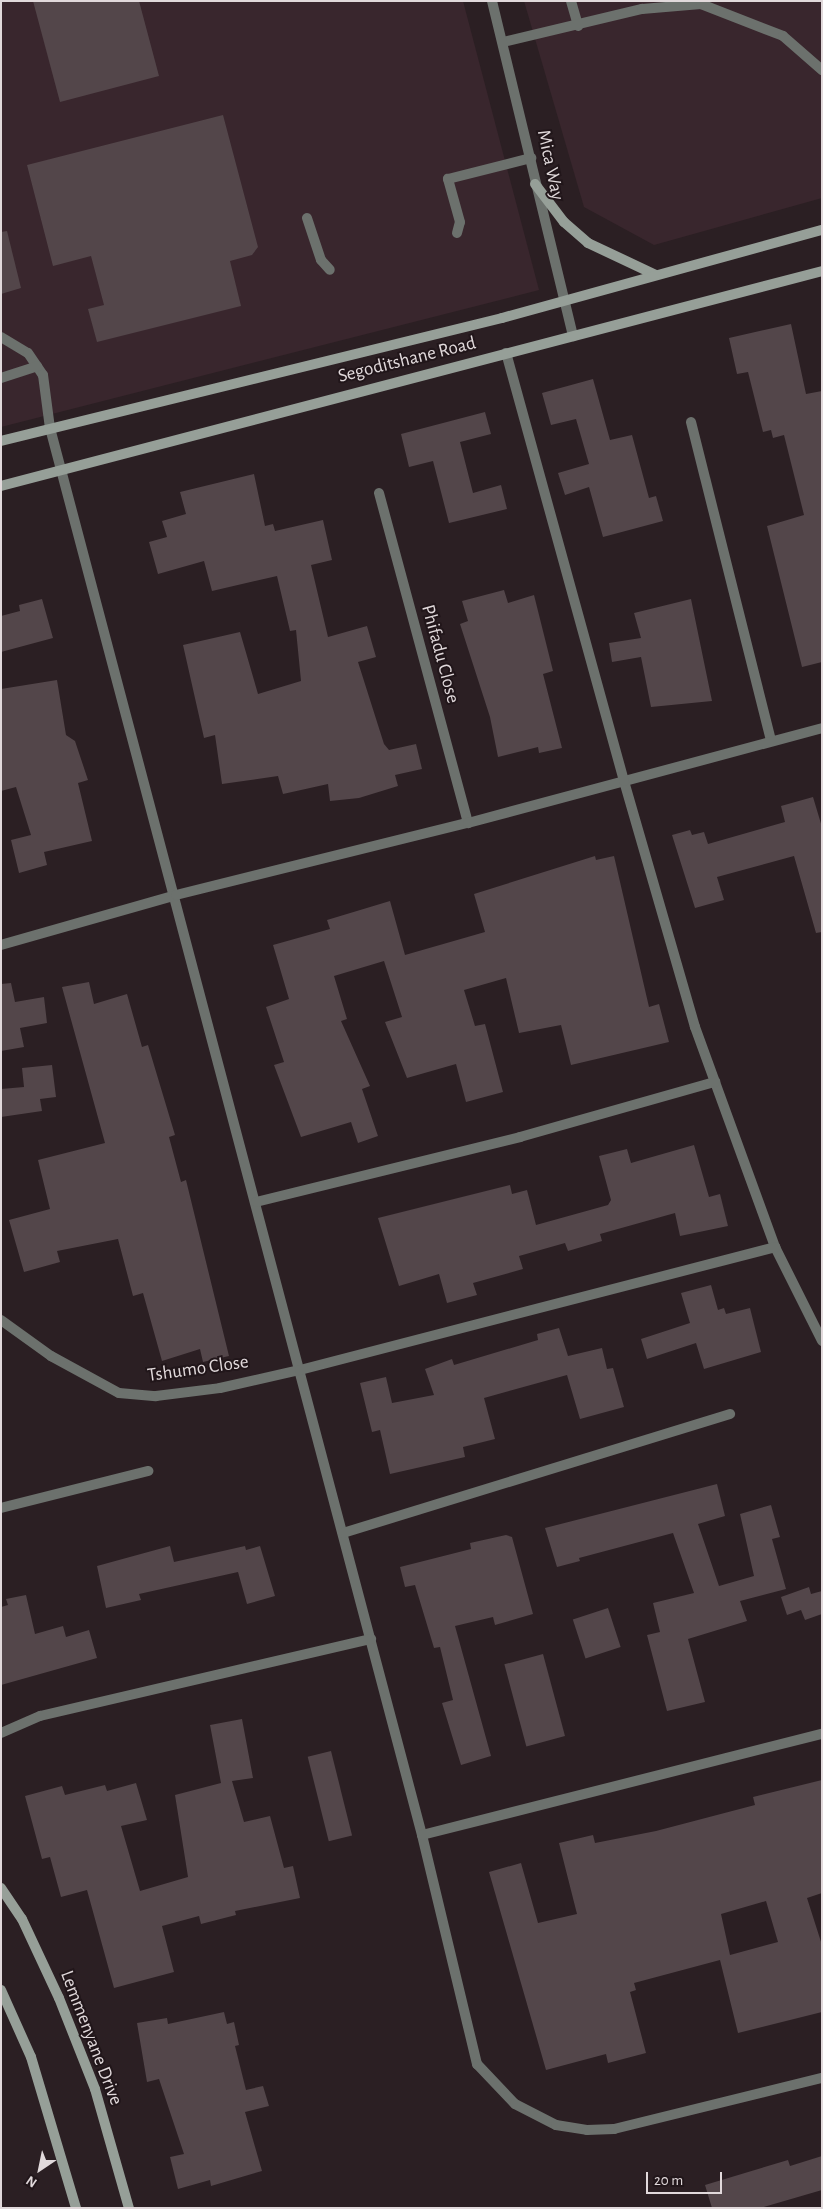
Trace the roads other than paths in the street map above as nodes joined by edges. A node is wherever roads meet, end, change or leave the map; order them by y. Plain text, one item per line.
1 (492, 1) edge
2 (571, 1) edge
3 (578, 26) junction
4 (503, 42) junction
5 (822, 70) edge
6 (531, 158) junction
7 (535, 184) junction
8 (308, 218) dead end
9 (822, 230) edge
10 (458, 233) dead end
11 (330, 270) dead end
12 (822, 272) edge
13 (656, 275) junction
14 (563, 300) junction
15 (573, 336) junction
16 (1, 337) edge
17 (506, 353) junction
18 (37, 366) junction
19 (1, 378) edge
20 (691, 422) dead end
21 (50, 428) junction
22 (1, 441) edge
23 (62, 470) junction
24 (1, 486) edge
25 (379, 494) dead end
26 (822, 728) edge
27 (771, 741) junction
28 (624, 781) junction
29 (468, 823) junction
30 (176, 895) junction
31 (1, 945) edge
32 (715, 1082) junction
33 (256, 1202) junction
34 (775, 1247) junction
35 (1, 1320) edge
36 (822, 1341) edge
37 (300, 1370) junction
38 (730, 1414) dead end
39 (148, 1471) dead end
40 (1, 1508) edge
41 (343, 1533) junction
42 (371, 1639) junction
43 (1, 1733) edge
44 (822, 1734) edge
45 (422, 1835) junction
46 (1, 1888) edge
47 (1, 1990) edge
48 (822, 2078) edge
49 (76, 2208) edge
50 (129, 2208) edge

1 - 4 street, Mica Way
2 - 3 street
3 - 4 street
3 - 5 street
4 - 6 street, Mica Way
6 - 7 street, Mica Way
6 - 10 street
7 - 13 main road
7 - 14 street, Mica Way
8 - 11 street
9 - 13 main road, Segoditshane Road
12 - 15 main road, Segoditshane Road
13 - 14 main road, Segoditshane Road
14 - 15 street, Mica Way
14 - 21 main road, Segoditshane Road
15 - 17 main road, Segoditshane Road
16 - 18 street
17 - 23 main road, Segoditshane Road
17 - 28 street
18 - 19 street
18 - 21 street
20 - 27 street
21 - 22 main road, Segoditshane Road
21 - 23 street
23 - 24 main road, Segoditshane Road
23 - 30 street
25 - 29 street, Phifadu Close
26 - 27 street
27 - 28 street
28 - 29 street
28 - 32 street
29 - 30 street
30 - 31 street
30 - 33 street
32 - 33 street
32 - 34 street
33 - 37 street
34 - 36 street
34 - 37 street, Tshumo Close
35 - 37 street, Tshumo Close
37 - 41 street
38 - 41 street
39 - 40 street
41 - 42 street
42 - 43 street
42 - 45 street
44 - 45 street
45 - 48 street
46 - 50 main road, Lemmenyane Drive
47 - 49 main road

